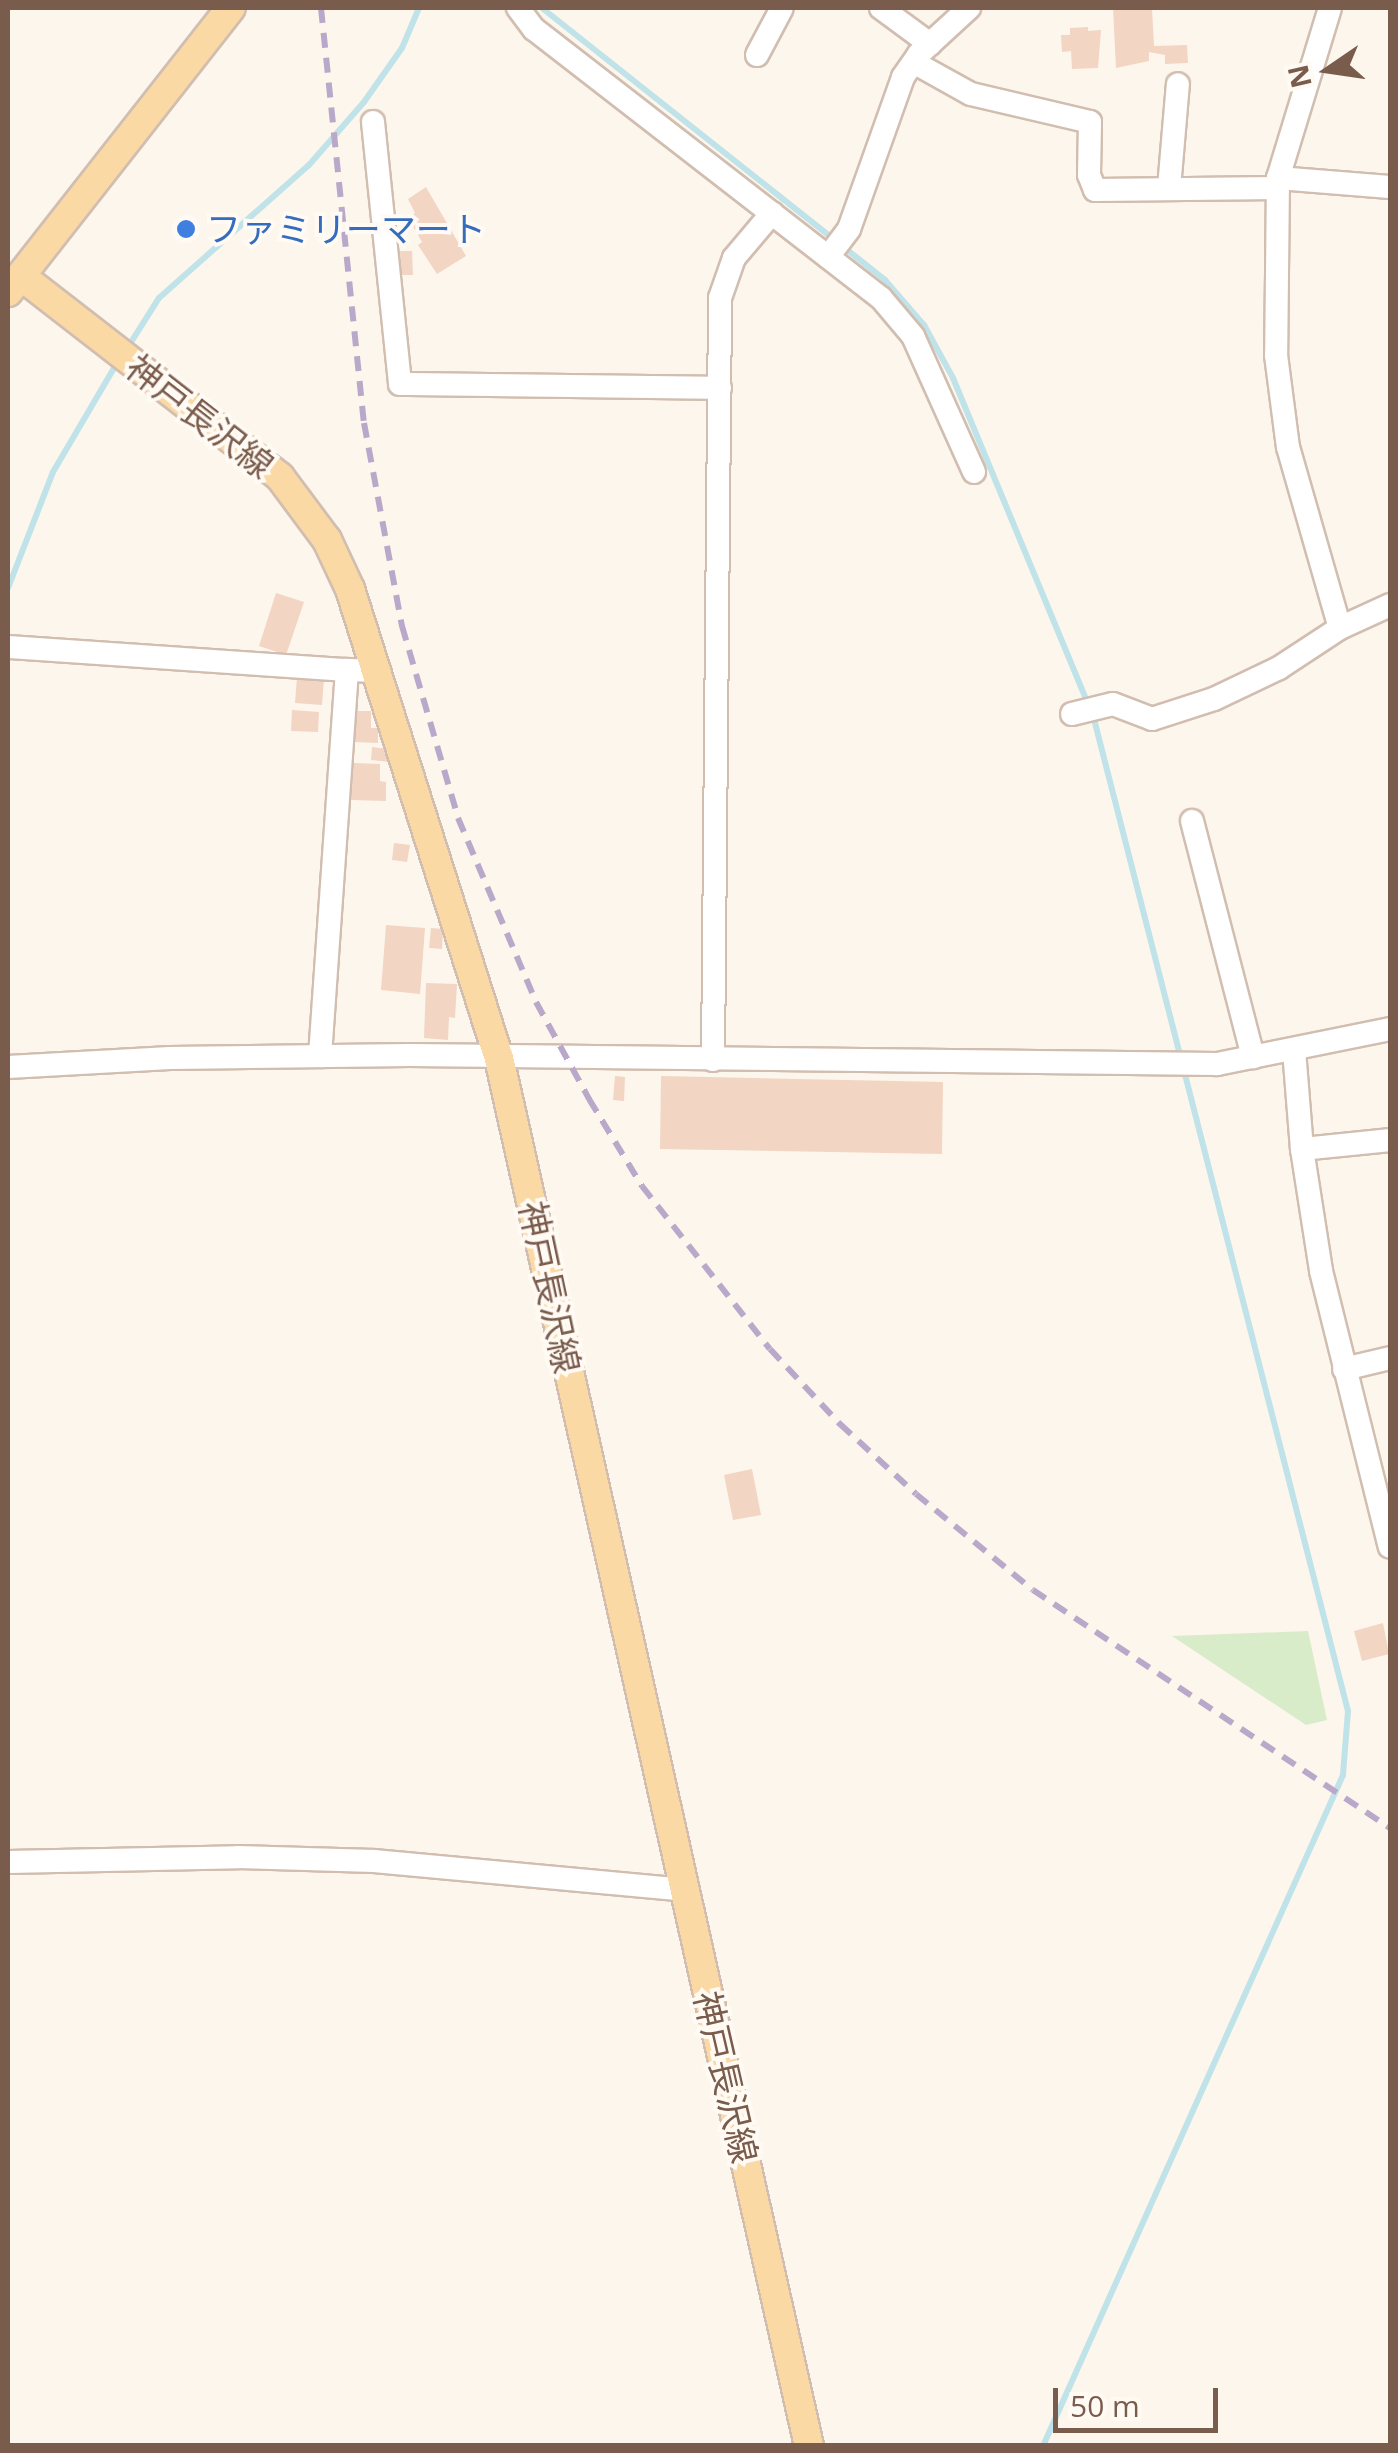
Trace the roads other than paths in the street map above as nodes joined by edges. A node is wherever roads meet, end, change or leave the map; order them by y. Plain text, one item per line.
1 (231, 8) edge
2 (518, 8) edge
3 (782, 8) edge
4 (881, 8) edge
5 (969, 8) edge
6 (1330, 8) edge
7 (930, 44) junction
8 (758, 55) dead end
9 (915, 63) junction
10 (1178, 84) dead end
11 (373, 122) dead end
12 (1278, 183) junction
13 (1169, 188) junction
14 (1390, 188) edge
15 (772, 213) junction
16 (830, 255) junction
17 (14, 284) edge
18 (720, 388) junction
19 (974, 472) dead end
20 (1390, 605) edge
21 (1340, 628) junction
22 (8, 647) edge
23 (347, 670) junction
24 (379, 671) junction
25 (1072, 714) dead end
26 (1192, 820) dead end
27 (1390, 1029) edge
28 (1294, 1050) junction
29 (320, 1056) junction
30 (499, 1058) junction
31 (1253, 1058) junction
32 (713, 1060) junction
33 (8, 1066) edge
34 (1390, 1140) edge
35 (1302, 1150) junction
36 (1390, 1358) edge
37 (1344, 1369) junction
38 (1390, 1547) edge
39 (8, 1862) edge
40 (685, 1890) junction
41 (809, 2446) edge

1 - 17 main road
2 - 15 street
3 - 8 street
4 - 7 street
5 - 7 street
6 - 12 street
7 - 9 street
9 - 13 street
9 - 16 street
10 - 13 street
11 - 18 street
12 - 13 street
12 - 14 street
12 - 21 street
15 - 16 street
15 - 18 street
16 - 19 street
17 - 24 main road, 神戸長沢線
18 - 32 street
20 - 21 street
21 - 25 street
22 - 23 street
23 - 24 street
23 - 29 street
24 - 30 main road, 神戸長沢線
26 - 31 street
27 - 28 street
28 - 31 street
28 - 35 street
29 - 30 street
29 - 33 street
30 - 32 street
30 - 40 main road, 神戸長沢線
31 - 32 street
34 - 35 street
35 - 37 street
36 - 37 street
37 - 38 street
39 - 40 street
40 - 41 main road, 神戸長沢線

